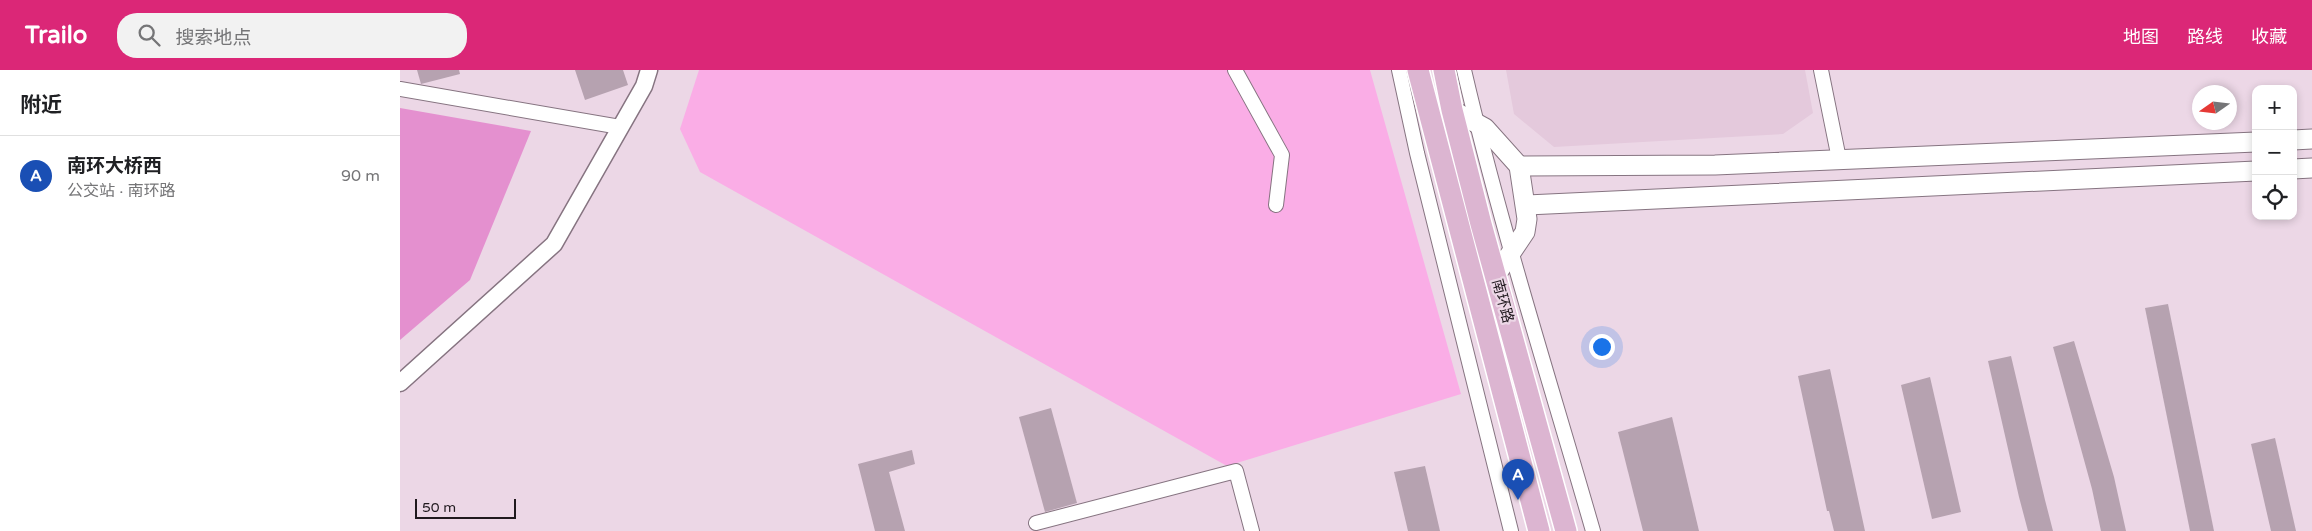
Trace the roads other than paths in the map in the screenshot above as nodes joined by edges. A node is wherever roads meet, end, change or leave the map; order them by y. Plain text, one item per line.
1 (649, 70) edge
2 (1235, 70) edge
3 (1399, 70) edge
4 (1418, 70) edge
5 (1444, 70) edge
6 (1464, 70) edge
7 (1821, 70) edge
8 (400, 89) edge
9 (1452, 110) junction
10 (1477, 124) junction
11 (620, 128) junction
12 (2312, 139) edge
13 (2297, 140) edge
14 (2252, 142) edge
15 (1839, 160) junction
16 (1519, 166) junction
17 (2312, 168) edge
18 (2297, 169) edge
19 (2252, 171) edge
20 (1276, 205) dead end
21 (1526, 205) junction
22 (1512, 250) junction
23 (1496, 275) junction
24 (400, 383) edge
25 (1036, 523) dead end
26 (1252, 531) edge
27 (1512, 531) edge
28 (1539, 531) edge
29 (1566, 531) edge
30 (1593, 531) edge

1 - 11 street
2 - 20 street
3 - 27 street
4 - 28 main road, 南环路
5 - 9 main road, 南环路
6 - 10 street
7 - 15 street
8 - 11 street
9 - 10 main road
9 - 23 main road, 南环路
10 - 16 main road
10 - 22 street
11 - 24 street
12 - 13 main road
14 - 15 main road
15 - 16 main road
16 - 21 main road
17 - 18 main road
19 - 21 main road
21 - 22 main road
22 - 23 main road
22 - 30 street
23 - 29 main road, 南环路
25 - 26 street

